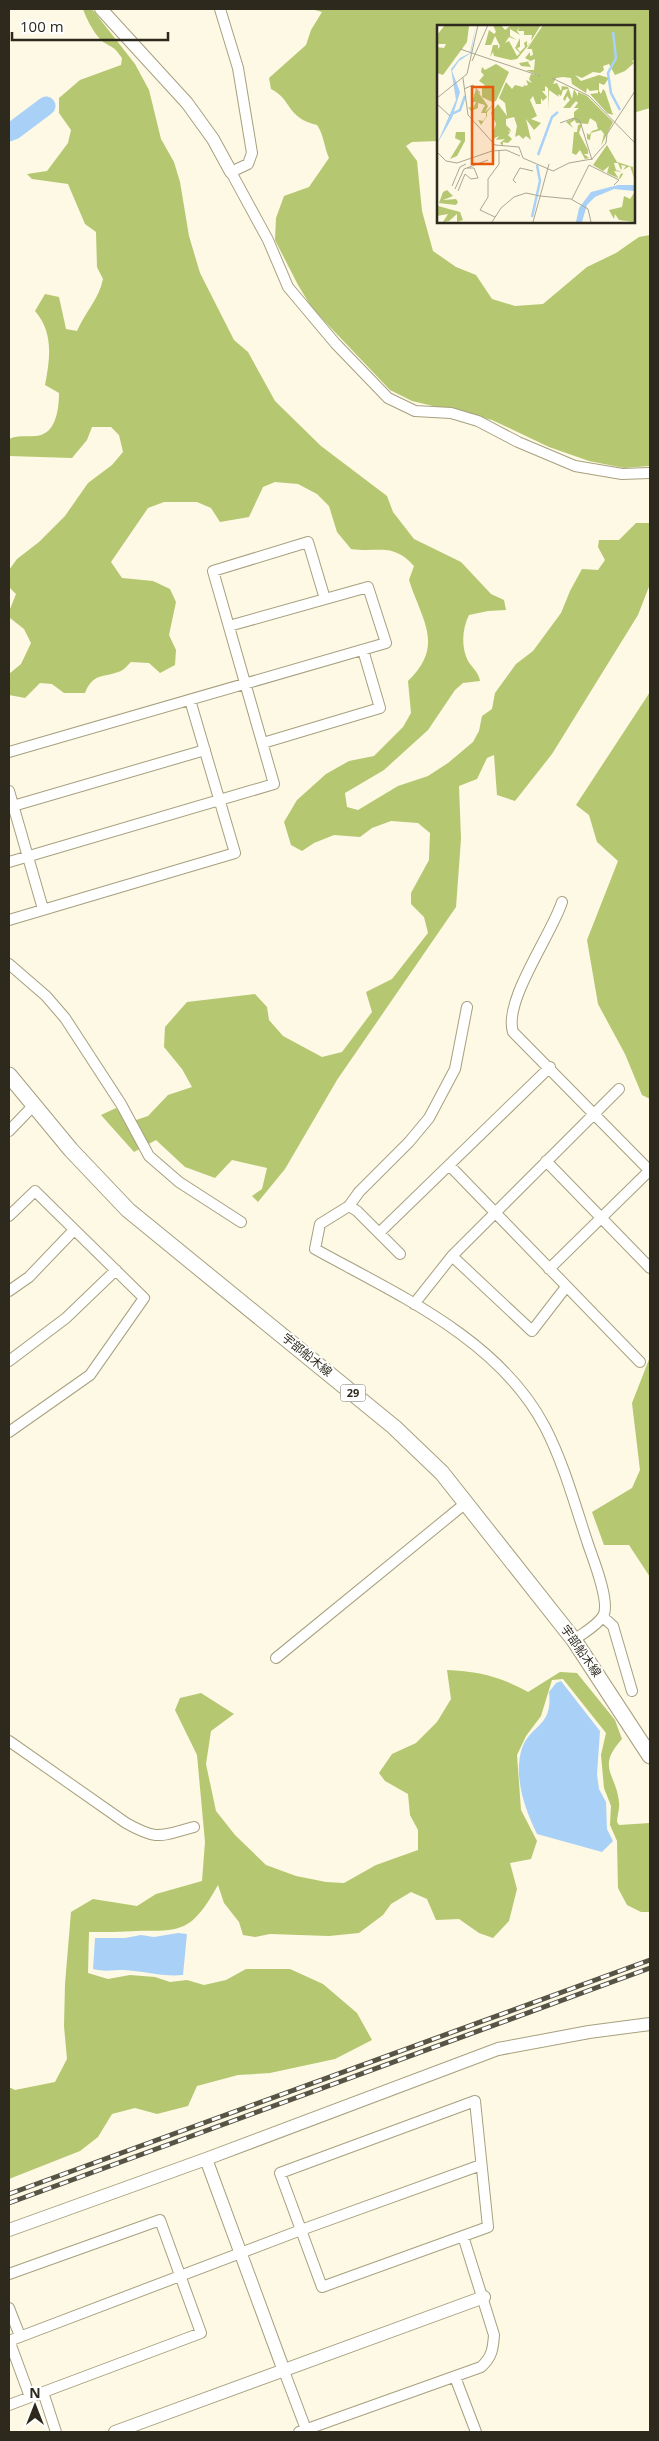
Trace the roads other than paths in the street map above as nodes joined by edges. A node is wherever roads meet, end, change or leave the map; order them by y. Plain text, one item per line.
1 (101, 9) edge
2 (220, 9) edge
3 (231, 172) junction
4 (650, 474) edge
5 (325, 598) junction
6 (230, 626) junction
7 (363, 650) junction
8 (245, 684) junction
9 (190, 700) junction
10 (263, 743) junction
11 (204, 750) junction
12 (9, 752) edge
13 (9, 791) edge
14 (220, 801) junction
15 (13, 806) junction
16 (28, 856) junction
17 (9, 862) edge
18 (562, 902) dead end
19 (43, 909) junction
20 (9, 920) edge
21 (9, 964) edge
22 (467, 1007) dead end
23 (550, 1067) junction
24 (9, 1075) edge
25 (619, 1089) dead end
26 (34, 1105) junction
27 (595, 1114) junction
28 (9, 1131) edge
29 (546, 1162) junction
30 (450, 1166) junction
31 (650, 1171) edge
32 (349, 1206) junction
33 (494, 1212) junction
34 (9, 1216) edge
35 (602, 1218) junction
36 (241, 1222) dead end
37 (74, 1230) junction
38 (379, 1233) junction
39 (400, 1254) dead end
40 (452, 1256) junction
41 (650, 1268) edge
42 (549, 1269) junction
43 (116, 1270) junction
44 (566, 1288) junction
45 (9, 1291) edge
46 (414, 1304) junction
47 (9, 1361) edge
48 (640, 1362) dead end
49 (9, 1432) edge
50 (467, 1502) junction
51 (603, 1617) junction
52 (574, 1640) junction
53 (276, 1658) dead end
54 (632, 1691) dead end
55 (9, 1741) edge
56 (650, 1756) edge
57 (194, 1827) dead end
58 (650, 2024) edge
59 (206, 2159) junction
60 (481, 2165) junction
61 (9, 2230) edge
62 (301, 2230) junction
63 (463, 2236) junction
64 (241, 2254) junction
65 (9, 2274) edge
66 (181, 2276) junction
67 (484, 2297) junction
68 (9, 2308) edge
69 (20, 2336) junction
70 (9, 2340) edge
71 (284, 2371) junction
72 (455, 2377) junction
73 (42, 2392) junction
74 (30, 2397) junction
75 (9, 2405) edge
76 (304, 2431) edge
77 (56, 2432) edge
78 (115, 2432) edge
79 (476, 2432) edge

1 - 3 street
2 - 3 street
3 - 4 street
5 - 6 street
5 - 6 street
5 - 7 street
6 - 8 street
7 - 8 street
7 - 10 street
8 - 9 street
8 - 10 street
9 - 11 street
9 - 12 street
10 - 14 street
11 - 14 street
11 - 15 street
13 - 15 street
14 - 16 street
14 - 19 street
15 - 16 street
16 - 17 street
16 - 19 street
18 - 23 street
19 - 20 street
21 - 36 street
22 - 32 street
23 - 27 street
23 - 30 street
24 - 26 main road, 宇部船木線 / 29
25 - 27 street
26 - 28 street
26 - 50 main road, 宇部船木線 / 29
27 - 29 street
27 - 31 street
29 - 33 street
29 - 35 street
30 - 33 street
30 - 38 street
31 - 35 street
32 - 38 street
32 - 46 street
33 - 40 street
33 - 42 street
34 - 37 street
35 - 41 street
35 - 42 street
37 - 43 street
37 - 45 street
38 - 39 street
40 - 44 street
40 - 46 street
42 - 44 street
43 - 47 street
43 - 49 street
44 - 48 street
46 - 51 street
50 - 52 main road, 宇部船木線 / 29
50 - 53 street
51 - 52 street
51 - 54 street
52 - 56 main road, 宇部船木線 / 29
55 - 57 street
58 - 59 street
59 - 61 street
59 - 64 street
60 - 62 street
60 - 62 street
60 - 63 street
62 - 63 street
62 - 64 street
63 - 67 street
64 - 66 street
64 - 71 street
65 - 66 street
66 - 69 street
66 - 73 street
67 - 71 street
67 - 72 street
68 - 69 street
69 - 70 street
70 - 74 street
71 - 76 street
71 - 78 street
72 - 76 street
72 - 79 street
73 - 74 street
73 - 77 street
74 - 75 street

